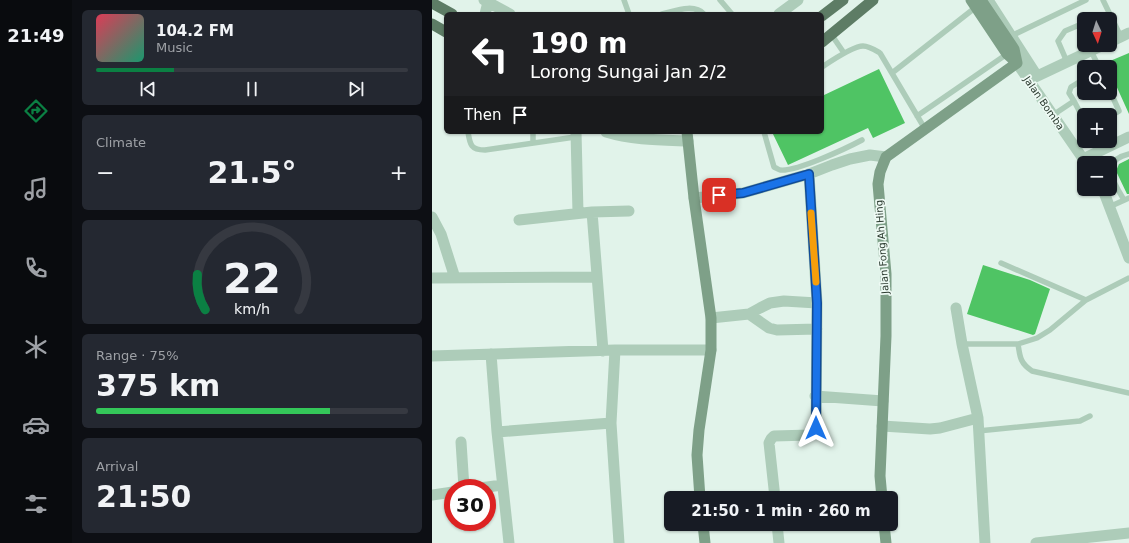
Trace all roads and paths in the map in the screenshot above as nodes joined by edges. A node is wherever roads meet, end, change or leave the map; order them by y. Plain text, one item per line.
1 (624, 0) edge
2 (798, 0) edge
3 (843, 0) edge
4 (874, 0) edge
5 (988, 0) edge
6 (1086, 0) edge
7 (1103, 0) edge
8 (487, 1) edge
9 (724, 1) edge
10 (976, 2) edge
11 (432, 3) edge
12 (448, 12) edge
13 (485, 12) edge
14 (506, 12) edge
15 (628, 12) edge
16 (672, 12) edge
17 (702, 12) edge
18 (731, 12) edge
19 (782, 12) edge
20 (824, 14) edge
21 (432, 24) edge
22 (1077, 26) edge
23 (444, 31) edge
24 (831, 34) junction
25 (1125, 35) edge
26 (1011, 36) junction
27 (824, 40) edge
28 (1089, 52) edge
29 (844, 53) junction
30 (1007, 54) junction
31 (1067, 62) junction
32 (1017, 63) junction
33 (824, 65) edge
34 (892, 73) junction
35 (1033, 78) junction
36 (1077, 83) edge
37 (1114, 100) edge
38 (1074, 101) junction
39 (1078, 108) edge
40 (1117, 112) edge
41 (1052, 115) junction
42 (917, 116) junction
43 (925, 129) junction
44 (468, 134) edge
45 (533, 134) edge
46 (618, 134) edge
47 (765, 134) edge
48 (573, 136) edge
49 (688, 136) edge
50 (1129, 137) edge
51 (862, 140) dead end
52 (533, 144) junction
53 (846, 149) junction
54 (1129, 154) edge
55 (1081, 156) edge
56 (1094, 156) edge
57 (886, 157) junction
58 (850, 159) junction
59 (809, 174) junction
60 (1105, 196) edge
61 (694, 198) junction
62 (1126, 199) edge
63 (1109, 207) junction
64 (629, 210) dead end
65 (592, 212) junction
66 (578, 213) junction
67 (432, 217) edge
68 (519, 220) dead end
69 (1128, 253) edge
70 (1001, 263) dead end
71 (596, 277) junction
72 (432, 278) edge
73 (455, 278) junction
74 (1129, 278) edge
75 (1086, 300) junction
76 (817, 303) junction
77 (956, 308) dead end
78 (749, 314) junction
79 (711, 318) junction
80 (817, 329) junction
81 (962, 344) junction
82 (1018, 344) junction
83 (615, 350) junction
84 (711, 350) junction
85 (602, 351) junction
86 (490, 354) junction
87 (432, 356) edge
88 (1129, 395) edge
89 (815, 396) junction
90 (882, 401) junction
91 (1090, 416) dead end
92 (978, 418) junction
93 (611, 423) junction
94 (882, 426) junction
95 (978, 431) junction
96 (497, 432) junction
97 (461, 442) dead end
98 (463, 479) edge
99 (502, 485) junction
100 (496, 486) edge
101 (700, 491) edge
102 (774, 491) edge
103 (881, 491) edge
104 (444, 493) edge
105 (432, 495) edge
106 (704, 531) edge
107 (778, 531) edge
108 (885, 531) edge
109 (1129, 533) edge
110 (509, 543) edge
111 (619, 543) edge
112 (705, 543) edge
113 (779, 543) edge
114 (886, 543) edge
115 (985, 543) edge
116 (1036, 543) edge

1 - 15 lane
2 - 19 street
3 - 20 main road
4 - 24 main road
5 - 26 street
6 - 26 lane
7 - 25 lane
8 - 13 street
8 - 14 street
9 - 18 lane
10 - 30 main road, Jalan Bomba
10 - 32 main road, Jalan Bomba
10 - 34 lane
11 - 12 main road
16 - 17 lane
21 - 23 main road
22 - 31 lane
24 - 27 main road
24 - 29 lane
26 - 35 street
28 - 31 street
29 - 33 lane
29 - 34 lane
30 - 32 main road, Jalan Bomba
30 - 42 lane
31 - 35 street
32 - 35 street, Jalan Bomba
32 - 43 main road
34 - 42 lane
35 - 41 street, Jalan Bomba
36 - 38 lane
37 - 40 lane
38 - 39 lane
38 - 41 lane
41 - 55 street, Jalan Bomba
42 - 43 lane
43 - 57 main road
44 - 52 lane
45 - 52 lane
46 - 49 street
47 - 53 lane
48 - 52 lane
48 - 66 street
49 - 61 main road
50 - 56 street
51 - 53 lane
53 - 58 lane
54 - 62 lane
57 - 58 street
57 - 90 main road, Jalan Fong Ah Hing
58 - 59 street
59 - 61 street
59 - 76 street
60 - 63 street
61 - 79 main road
62 - 63 lane
63 - 69 street
64 - 65 street
65 - 66 street
65 - 71 street
66 - 68 street
67 - 73 street
70 - 75 lane
71 - 73 street
71 - 85 street
72 - 73 street
74 - 75 lane
75 - 82 lane
76 - 78 street
76 - 80 street
77 - 81 street
78 - 79 street
78 - 80 street
79 - 84 main road
80 - 89 street
81 - 82 lane
81 - 92 street
82 - 88 lane
83 - 84 street
83 - 85 street
83 - 93 street
84 - 101 main road
85 - 86 street
86 - 87 street
86 - 96 street
89 - 90 street
89 - 102 street
90 - 94 main road, Jalan Fong Ah Hing
91 - 95 lane
92 - 94 street
92 - 95 street
93 - 96 street
93 - 111 street
94 - 103 main road, Jalan Fong Ah Hing
95 - 115 street
96 - 99 street
97 - 98 street
99 - 100 street
99 - 110 street
104 - 105 street
106 - 112 main road
107 - 113 street
108 - 114 main road
109 - 116 street

